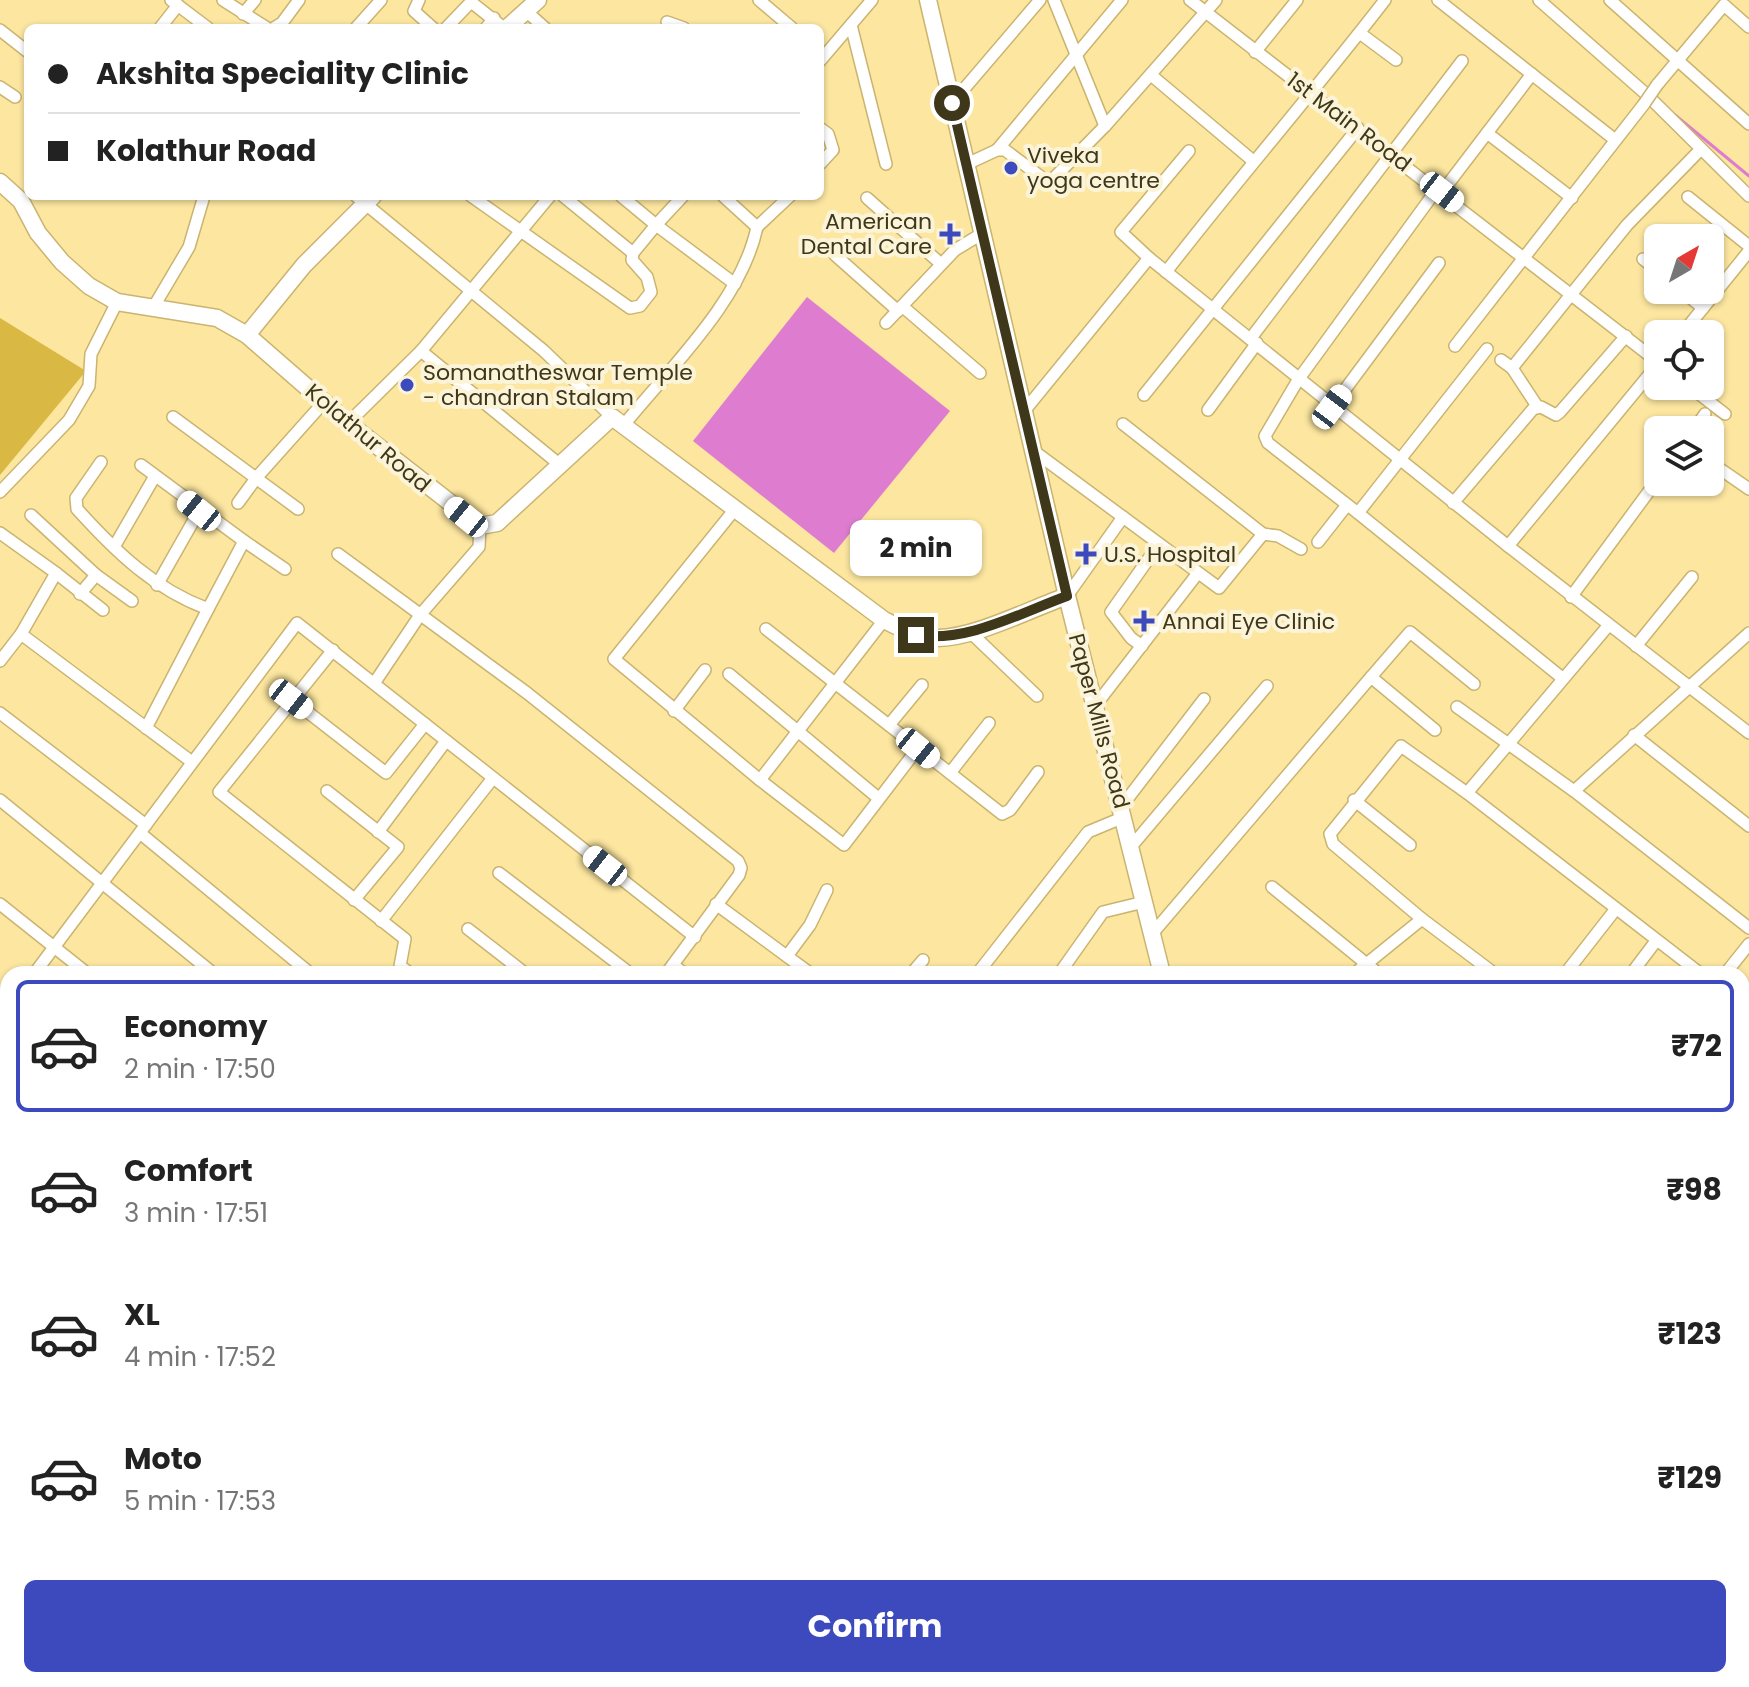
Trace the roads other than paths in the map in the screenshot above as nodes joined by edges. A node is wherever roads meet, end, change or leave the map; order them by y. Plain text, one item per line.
1 (223, 0) edge
2 (255, 0) edge
3 (299, 0) edge
4 (381, 0) edge
5 (419, 0) edge
6 (759, 0) edge
7 (872, 0) edge
8 (928, 0) edge
9 (1040, 0) edge
10 (1054, 0) edge
11 (1122, 0) edge
12 (1190, 0) edge
13 (1216, 0) edge
14 (1297, 0) edge
15 (1438, 0) edge
16 (1539, 0) edge
17 (1610, 0) edge
18 (1382, 1) edge
19 (464, 2) edge
20 (1726, 2) edge
21 (174, 3) edge
22 (532, 5) edge
23 (1206, 13) junction
24 (243, 14) junction
25 (667, 22) dead end
26 (162, 24) edge
27 (200, 24) edge
28 (260, 24) edge
29 (280, 24) edge
30 (360, 24) edge
31 (429, 24) edge
32 (449, 24) edge
33 (496, 24) edge
34 (501, 24) edge
35 (543, 24) edge
36 (673, 24) edge
37 (787, 24) edge
38 (851, 25) junction
39 (1749, 27) edge
40 (0, 30) edge
41 (1361, 34) junction
42 (24, 49) edge
43 (1255, 52) junction
44 (1078, 53) junction
45 (824, 54) edge
46 (1678, 59) junction
47 (1396, 60) dead end
48 (1462, 61) dead end
49 (1532, 74) junction
50 (1151, 75) junction
51 (0, 87) edge
52 (1310, 92) junction
53 (15, 97) dead end
54 (952, 103) junction
55 (1749, 124) edge
56 (1105, 126) junction
57 (1358, 128) junction
58 (824, 131) edge
59 (1487, 133) junction
60 (1614, 139) junction
61 (997, 150) junction
62 (1700, 150) junction
63 (1189, 151) dead end
64 (1389, 152) junction
65 (824, 160) edge
66 (1252, 160) junction
67 (886, 164) dead end
68 (967, 164) junction
69 (0, 182) edge
70 (1439, 191) junction
71 (1749, 196) edge
72 (1688, 197) dead end
73 (867, 198) dead end
74 (1572, 198) junction
75 (203, 200) edge
76 (364, 200) edge
77 (366, 200) edge
78 (477, 200) edge
79 (547, 200) edge
80 (568, 200) edge
81 (626, 200) edge
82 (679, 200) edge
83 (727, 200) edge
84 (786, 200) edge
85 (656, 225) junction
86 (757, 227) junction
87 (521, 231) junction
88 (983, 233) junction
89 (1749, 248) edge
90 (633, 253) junction
91 (835, 255) dead end
92 (1149, 258) junction
93 (1525, 258) junction
94 (1439, 263) dead end
95 (941, 264) junction
96 (1166, 272) junction
97 (735, 284) junction
98 (472, 292) junction
99 (1569, 293) junction
100 (117, 302) junction
101 (1698, 304) edge
102 (153, 308) junction
103 (900, 308) junction
104 (1703, 308) junction
105 (1215, 310) junction
106 (1693, 320) edge
107 (886, 323) dead end
108 (247, 335) junction
109 (1626, 336) junction
110 (1254, 340) junction
111 (1455, 346) dead end
112 (1487, 349) dead end
113 (421, 351) junction
114 (1644, 351) edge
115 (1501, 360) dead end
116 (1512, 368) junction
117 (980, 373) dead end
118 (1298, 380) junction
119 (1644, 380) edge
120 (1144, 395) dead end
121 (1707, 400) edge
122 (324, 402) junction
123 (1537, 406) junction
124 (1332, 407) junction
125 (1025, 410) junction
126 (1208, 410) dead end
127 (1725, 414) dead end
128 (173, 417) dead end
129 (617, 421) junction
130 (348, 423) junction
131 (1123, 424) dead end
132 (1035, 452) junction
133 (1398, 459) junction
134 (101, 462) dead end
135 (559, 464) junction
136 (141, 465) dead end
137 (1724, 472) edge
138 (155, 476) junction
139 (257, 477) junction
140 (1749, 489) edge
141 (0, 492) edge
142 (1645, 496) edge
143 (238, 503) dead end
144 (1453, 503) junction
145 (1347, 505) junction
146 (298, 509) dead end
147 (735, 509) junction
148 (199, 511) junction
149 (1358, 513) junction
150 (31, 515) dead end
151 (1123, 517) junction
152 (480, 526) junction
153 (0, 533) edge
154 (1263, 534) junction
155 (244, 541) junction
156 (1318, 542) dead end
157 (1159, 544) junction
158 (1508, 546) junction
159 (114, 547) junction
160 (1301, 549) dead end
161 (338, 554) dead end
162 (285, 569) dead end
163 (56, 573) junction
164 (1198, 573) junction
165 (96, 575) junction
166 (1692, 577) dead end
167 (157, 585) junction
168 (80, 594) junction
169 (1067, 596) junction
170 (1571, 597) junction
171 (132, 601) dead end
172 (208, 609) junction
173 (103, 610) dead end
174 (420, 615) junction
175 (884, 620) junction
176 (1608, 626) junction
177 (766, 629) dead end
178 (970, 632) junction
179 (21, 634) junction
180 (1748, 636) edge
181 (1142, 646) junction
182 (1636, 646) junction
183 (333, 650) junction
184 (0, 661) edge
185 (705, 670) dead end
186 (729, 674) dead end
187 (1371, 677) junction
188 (1561, 677) junction
189 (375, 682) junction
190 (835, 683) junction
191 (1474, 684) dead end
192 (1689, 684) junction
193 (922, 685) dead end
194 (1267, 686) dead end
195 (1037, 696) dead end
196 (291, 699) junction
197 (1204, 699) dead end
198 (1095, 706) junction
199 (1457, 707) dead end
200 (674, 711) junction
201 (0, 713) edge
202 (989, 723) dead end
203 (425, 724) junction
204 (889, 725) junction
205 (146, 728) junction
206 (1435, 730) dead end
207 (799, 731) junction
208 (1749, 733) edge
209 (1634, 735) junction
210 (446, 741) junction
211 (1508, 742) junction
212 (918, 748) junction
213 (192, 762) junction
214 (1038, 772) dead end
215 (950, 773) junction
216 (493, 778) junction
217 (760, 780) junction
218 (327, 791) dead end
219 (1574, 791) junction
220 (1467, 793) junction
221 (877, 797) junction
222 (0, 800) edge
223 (1354, 800) junction
224 (1123, 812) junction
225 (1749, 826) edge
226 (143, 829) junction
227 (378, 832) junction
228 (1410, 845) dead end
229 (1130, 848) junction
230 (499, 873) dead end
231 (104, 883) junction
232 (1272, 887) dead end
233 (827, 890) dead end
234 (354, 900) junction
235 (1144, 902) junction
236 (0, 904) edge
237 (716, 904) junction
238 (1615, 910) junction
239 (1422, 919) junction
240 (381, 921) junction
241 (1749, 928) edge
242 (468, 929) dead end
243 (1152, 934) junction
244 (695, 937) junction
245 (1656, 941) junction
246 (1749, 944) edge
247 (55, 949) junction
248 (787, 956) junction
249 (923, 960) dead end
250 (1366, 964) junction
251 (41, 966) edge
252 (77, 966) edge
253 (204, 966) edge
254 (302, 966) edge
255 (400, 966) edge
256 (516, 966) edge
257 (621, 966) edge
258 (672, 966) edge
259 (800, 966) edge
260 (918, 966) edge
261 (983, 966) edge
262 (1065, 966) edge
263 (1160, 966) edge
264 (1364, 966) edge
265 (1369, 966) edge
266 (1484, 966) edge
267 (1571, 966) edge
268 (1637, 966) edge
269 (1690, 966) edge
270 (1731, 966) edge

1 - 24 street
2 - 24 street
3 - 29 street
4 - 30 street
5 - 31 street
6 - 37 street
7 - 38 street
8 - 54 main road, Paper Mills Road
9 - 54 street
10 - 44 street
11 - 44 street
12 - 23 street, 1st Main Road
13 - 23 street
14 - 43 street
15 - 49 street
16 - 62 street
17 - 46 street
18 - 41 street
19 - 32 street
19 - 33 street
20 - 39 street
20 - 46 street
21 - 26 street
21 - 27 street
22 - 34 main road
22 - 35 street
23 - 43 street, 1st Main Road
23 - 50 street
24 - 28 street
25 - 36 street
38 - 45 street
38 - 67 street
40 - 42 street
41 - 47 street
41 - 52 street
43 - 52 street, 1st Main Road
44 - 56 street
44 - 61 street
46 - 55 street
46 - 60 street, bridge
48 - 64 street
49 - 59 street
49 - 60 street
50 - 56 street
50 - 66 street
51 - 53 street
52 - 57 street, 1st Main Road
52 - 66 street
54 - 68 main road, Paper Mills Road
56 - 61 street
57 - 64 street, 1st Main Road
57 - 105 street
58 - 65 street
59 - 70 street
59 - 74 street
60 - 74 street
61 - 68 street
62 - 71 street
62 - 99 street
63 - 92 street
64 - 70 street, 1st Main Road
64 - 110 street
66 - 96 street
68 - 88 main road, Paper Mills Road
69 - 100 main road, Kolathur Road
70 - 93 street, 1st Main Road
70 - 118 street
72 - 89 street
73 - 95 street
74 - 93 street
75 - 102 street
76 - 108 main road
77 - 98 street
78 - 87 street
79 - 87 street
80 - 90 street
81 - 85 street
82 - 85 street
83 - 86 street
84 - 86 street
85 - 90 street
85 - 97 street
86 - 97 street
87 - 90 street
87 - 98 street
88 - 95 street
88 - 125 main road, Paper Mills Road
89 - 104 street
91 - 103 street
92 - 96 street
92 - 125 street
93 - 99 street, 1st Main Road
93 - 111 street
94 - 124 street
95 - 103 street
96 - 105 street
97 - 129 street
98 - 113 street
98 - 129 street
99 - 109 street, 1st Main Road
99 - 116 street
100 - 102 main road, Kolathur Road
100 - 141 street
101 - 104 street
102 - 108 main road, Kolathur Road
103 - 107 street
103 - 117 street
104 - 106 street
105 - 110 street
105 - 120 street
108 - 122 main road, Kolathur Road
109 - 114 street, 1st Main Road
109 - 123 street
110 - 118 street
110 - 126 street
112 - 133 street
113 - 130 street
113 - 135 street
115 - 116 street
116 - 123 street
118 - 124 street
118 - 145 street
119 - 158 street
121 - 127 street
122 - 130 main road, Kolathur Road
122 - 139 street
123 - 144 street
124 - 133 street
125 - 132 main road, Paper Mills Road
128 - 139 street
129 - 135 main road
129 - 147 main road
130 - 152 main road, Kolathur Road
131 - 154 street
132 - 151 street
132 - 169 main road, Paper Mills Road
133 - 144 street
133 - 149 street
134 - 159 street
135 - 152 main road
136 - 138 street
137 - 140 street
138 - 148 street
138 - 159 street
139 - 143 street
139 - 146 street
142 - 170 street
144 - 158 street
145 - 149 street
145 - 156 street
147 - 175 main road
147 - 200 street
148 - 155 street
148 - 167 street
149 - 188 street
150 - 165 street
151 - 157 street
151 - 169 street
152 - 174 street
153 - 163 street
154 - 160 street
154 - 164 street
155 - 162 street
155 - 172 street
157 - 164 street
157 - 181 street
158 - 170 street
159 - 167 street
161 - 174 street
163 - 168 street
163 - 179 street
164 - 181 street
165 - 168 street
165 - 171 street
166 - 182 street
167 - 172 street
168 - 173 street
169 - 178 main road
169 - 198 main road, Paper Mills Road
170 - 176 street
172 - 205 street
174 - 189 street
174 - 237 street
175 - 178 main road
175 - 190 street
176 - 182 street
176 - 188 street
177 - 190 street
178 - 195 street
179 - 184 street
179 - 205 street
180 - 192 street
181 - 198 street
182 - 192 street
183 - 189 street
183 - 196 street
183 - 213 street
185 - 200 street
186 - 207 street
187 - 191 street
187 - 206 street
187 - 243 street
188 - 211 street
189 - 203 street
190 - 204 street
190 - 207 street
192 - 208 street
192 - 209 street
193 - 204 street
194 - 229 street
196 - 203 street
196 - 234 street
197 - 224 street
198 - 224 main road, Paper Mills Road
199 - 211 street
200 - 217 street
201 - 226 street
202 - 215 street
203 - 210 street
204 - 212 street
205 - 213 street
207 - 217 street
207 - 221 street
209 - 219 street
209 - 225 street
210 - 216 street
210 - 227 street
211 - 219 street
211 - 220 street
212 - 215 street
212 - 221 street
213 - 226 street
214 - 215 street
216 - 240 street
216 - 244 street
217 - 221 street
218 - 227 street
219 - 241 street
220 - 223 street
220 - 238 street
222 - 231 street
223 - 228 street
223 - 239 street
224 - 229 main road, Paper Mills Road
224 - 261 street
226 - 231 street
226 - 254 street
227 - 234 street
229 - 235 main road, Paper Mills Road
230 - 257 street
231 - 247 street
231 - 253 street
232 - 250 street
233 - 248 street
234 - 240 street
235 - 243 main road, Paper Mills Road
235 - 262 street
236 - 247 street
237 - 244 street
237 - 248 street
238 - 245 street
238 - 267 street
239 - 250 street
239 - 266 street
240 - 255 street
242 - 256 street
243 - 263 main road, Paper Mills Road
244 - 258 street
245 - 268 street
245 - 269 street
246 - 270 street
247 - 251 street
247 - 252 street
248 - 259 street
249 - 260 street
250 - 264 street
250 - 265 street

